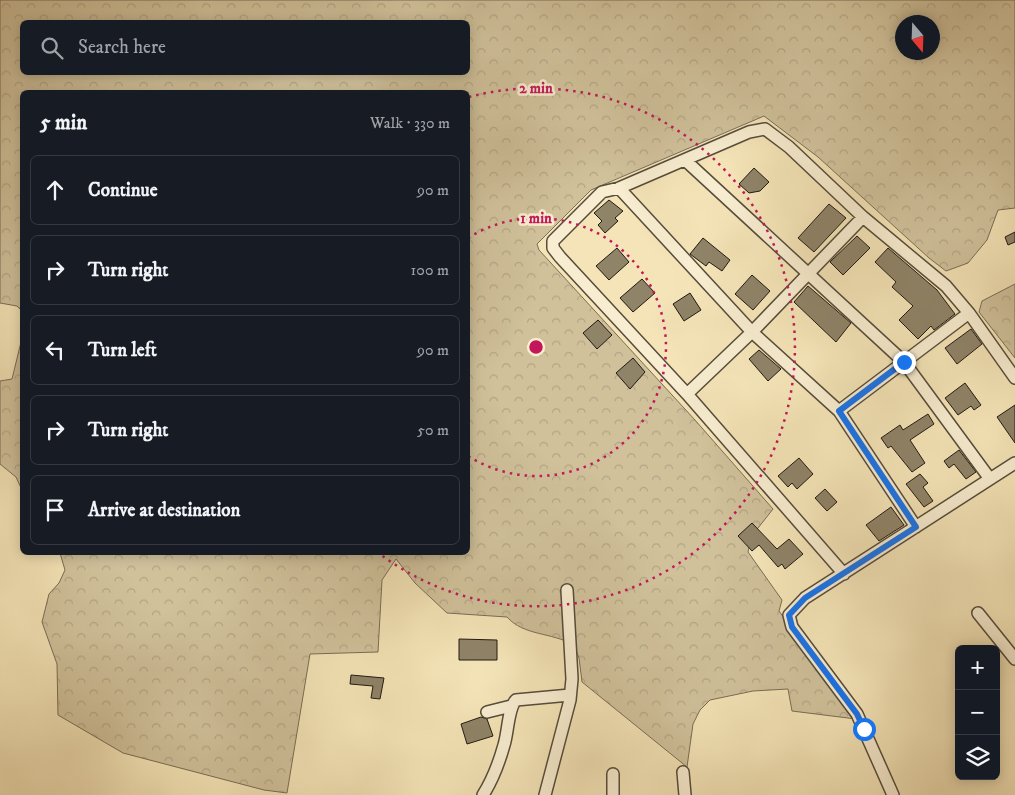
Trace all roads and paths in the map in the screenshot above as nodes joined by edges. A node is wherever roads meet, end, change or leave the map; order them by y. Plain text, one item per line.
1 (685, 160) junction
2 (620, 188) junction
3 (863, 217) junction
4 (806, 274) junction
5 (969, 312) junction
6 (752, 332) junction
7 (904, 362) junction
8 (1015, 378) edge
9 (686, 394) junction
10 (839, 411) junction
11 (1015, 463) edge
12 (990, 479) junction
13 (916, 527) junction
14 (844, 574) junction
15 (567, 590) dead end
16 (978, 613) dead end
17 (1015, 659) edge
18 (570, 695) junction
19 (511, 706) junction
20 (487, 712) dead end
21 (683, 772) dead end
22 (613, 774) dead end
23 (483, 795) edge
24 (545, 795) edge
25 (613, 795) edge
26 (684, 795) edge
27 (893, 795) edge

1 - 2 street
1 - 3 street
1 - 4 street
2 - 6 street
2 - 9 street
3 - 4 street
3 - 5 street
4 - 6 street
4 - 7 street
5 - 7 street
5 - 8 street
6 - 9 street
6 - 10 street
7 - 10 street
7 - 12 street
9 - 14 street
10 - 13 street
11 - 12 street
12 - 13 street
13 - 14 street
14 - 27 street
15 - 18 street
16 - 17 street
18 - 19 street
18 - 24 street
19 - 20 street
19 - 23 street
21 - 26 street
22 - 25 street

